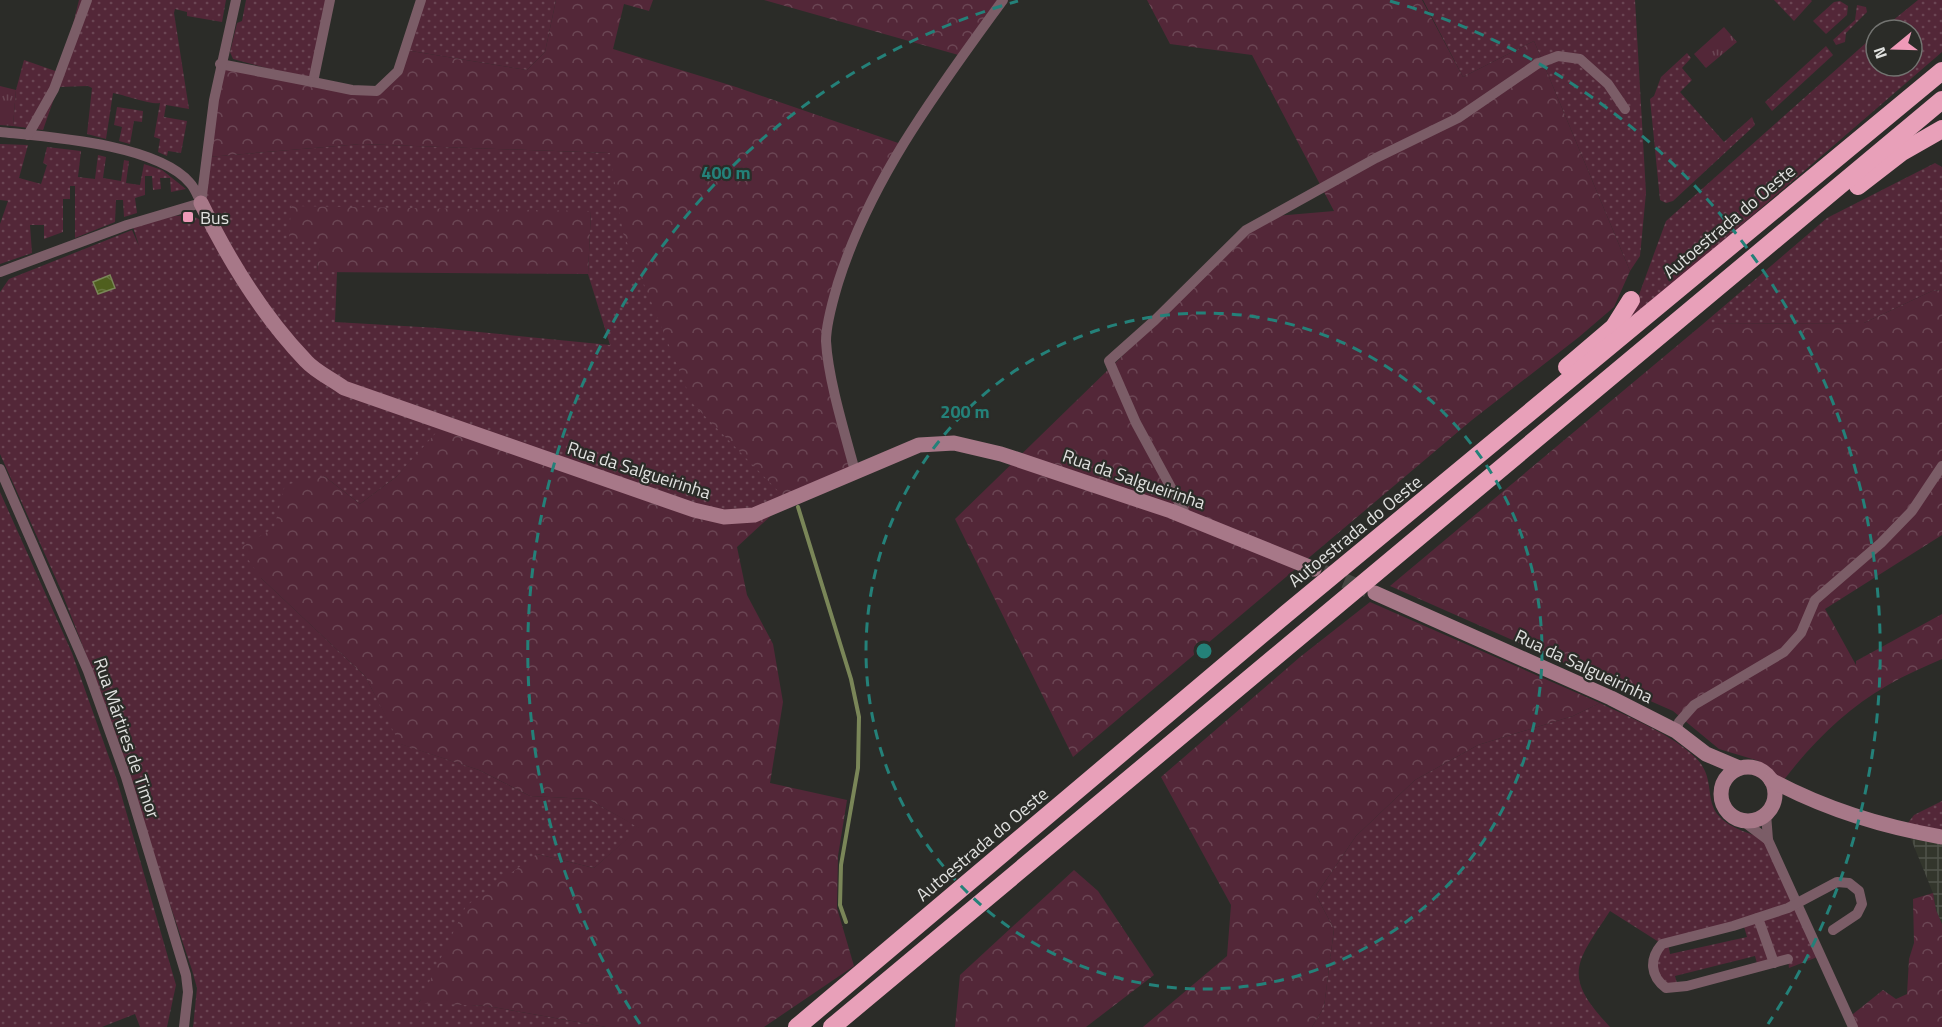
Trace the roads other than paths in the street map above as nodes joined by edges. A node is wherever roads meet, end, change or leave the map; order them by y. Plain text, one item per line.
1 (87, 0) edge
2 (236, 0) edge
3 (330, 0) edge
4 (421, 0) edge
5 (1003, 0) edge
6 (220, 64) junction
7 (1942, 70) edge
8 (313, 82) junction
9 (1942, 100) edge
10 (1625, 109) dead end
11 (1942, 129) edge
12 (0, 132) edge
13 (28, 135) junction
14 (201, 203) junction
15 (1793, 225) junction
16 (2, 273) edge
17 (1631, 300) dead end
18 (1942, 466) edge
19 (0, 470) edge
20 (855, 471) junction
21 (1441, 488) junction
22 (1187, 517) junction
23 (1314, 569) tunnel mouth
24 (1375, 593) tunnel mouth
25 (1676, 731) junction
26 (1706, 754) junction
27 (1739, 768) junction
28 (1771, 780) junction
29 (1722, 784) junction
30 (1796, 792) junction
31 (1770, 808) junction
32 (1743, 821) junction
33 (1942, 837) edge
34 (1768, 840) junction
35 (1797, 904) junction
36 (1758, 918) junction
37 (1833, 930) dead end
38 (1788, 959) dead end
39 (1774, 963) junction
40 (184, 1027) edge
41 (796, 1027) edge
42 (832, 1027) edge
43 (1853, 1027) edge

1 - 13 street
2 - 6 street
3 - 8 street
4 - 8 street
5 - 20 street
6 - 8 street
6 - 14 street
7 - 21 highway, Autoestrada do Oeste
9 - 15 highway
10 - 22 street
11 - 15 highway
12 - 13 street
13 - 14 street
14 - 16 street
14 - 20 street, Rua da Salgueirinha
15 - 42 highway
17 - 21 highway
18 - 25 street
19 - 40 street, Rua Mártires de Timor
20 - 22 street, Rua da Salgueirinha
21 - 41 highway, Autoestrada do Oeste
22 - 23 street, Rua da Salgueirinha
24 - 25 street, Rua da Salgueirinha
25 - 26 street, Rua da Salgueirinha
26 - 27 street, Rua da Salgueirinha
26 - 29 street, Rua da Salgueirinha
27 - 28 street
27 - 29 street
28 - 30 street
28 - 31 street
29 - 32 street
30 - 31 street
30 - 33 street
31 - 32 street
31 - 34 street
32 - 34 street
34 - 35 street
35 - 36 street
35 - 37 street
35 - 43 street
36 - 39 street
36 - 39 street
38 - 39 street

